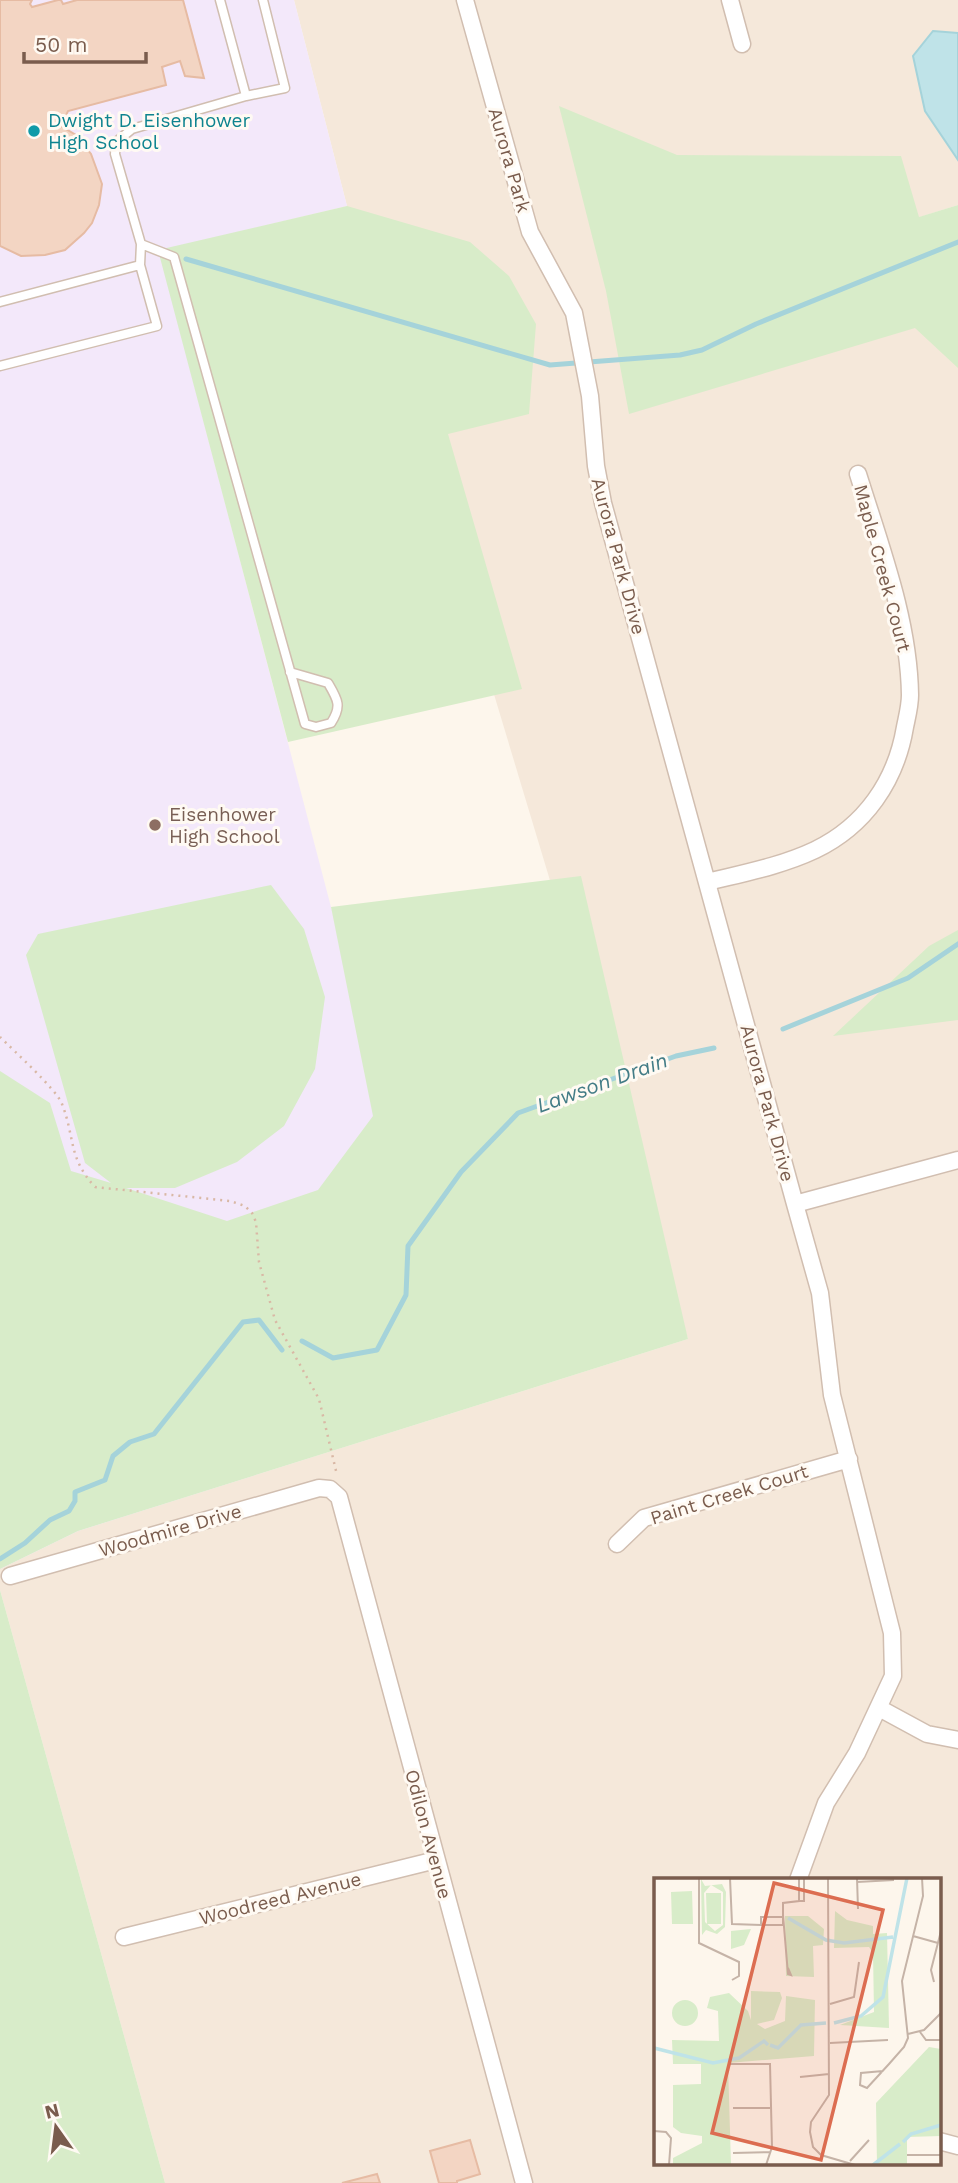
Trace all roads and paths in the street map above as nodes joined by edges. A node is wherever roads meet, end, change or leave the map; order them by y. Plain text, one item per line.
1 (220, 0) edge
2 (263, 0) edge
3 (465, 0) edge
4 (730, 0) edge
5 (742, 44) dead end
6 (246, 96) junction
7 (141, 244) junction
8 (140, 265) junction
9 (2, 299) edge
10 (574, 313) joint
11 (0, 366) edge
12 (858, 474) dead end
13 (290, 672) junction
14 (708, 882) junction
15 (0, 1037) edge
16 (958, 1160) edge
17 (795, 1205) junction
18 (849, 1459) junction
19 (334, 1493) junction
20 (617, 1544) dead end
21 (10, 1576) dead end
22 (879, 1708) junction
23 (958, 1740) edge
24 (436, 1860) junction
25 (799, 1878) edge
26 (124, 1937) dead end
27 (940, 2141) edge
28 (958, 2146) edge
29 (524, 2183) edge

1 - 6 lane
2 - 6 lane
3 - 10 street, Aurora Park
4 - 5 street
6 - 7 lane
7 - 8 lane
7 - 13 lane
8 - 9 lane
8 - 11 lane
10 - 14 street, Aurora Park Drive
12 - 14 street, Maple Creek Court
13 - 13 lane
14 - 17 street, Aurora Park Drive
15 - 19 path
16 - 17 street
17 - 18 street, Aurora Park Drive
18 - 20 street, Paint Creek Court
18 - 22 street, Aurora Park Drive
19 - 21 street, Woodmire Drive
19 - 24 street, Odilon Avenue
22 - 23 street
22 - 25 street, Aurora Park Drive
24 - 26 street, Woodreed Avenue
24 - 29 street, Odilon Avenue
27 - 28 street

